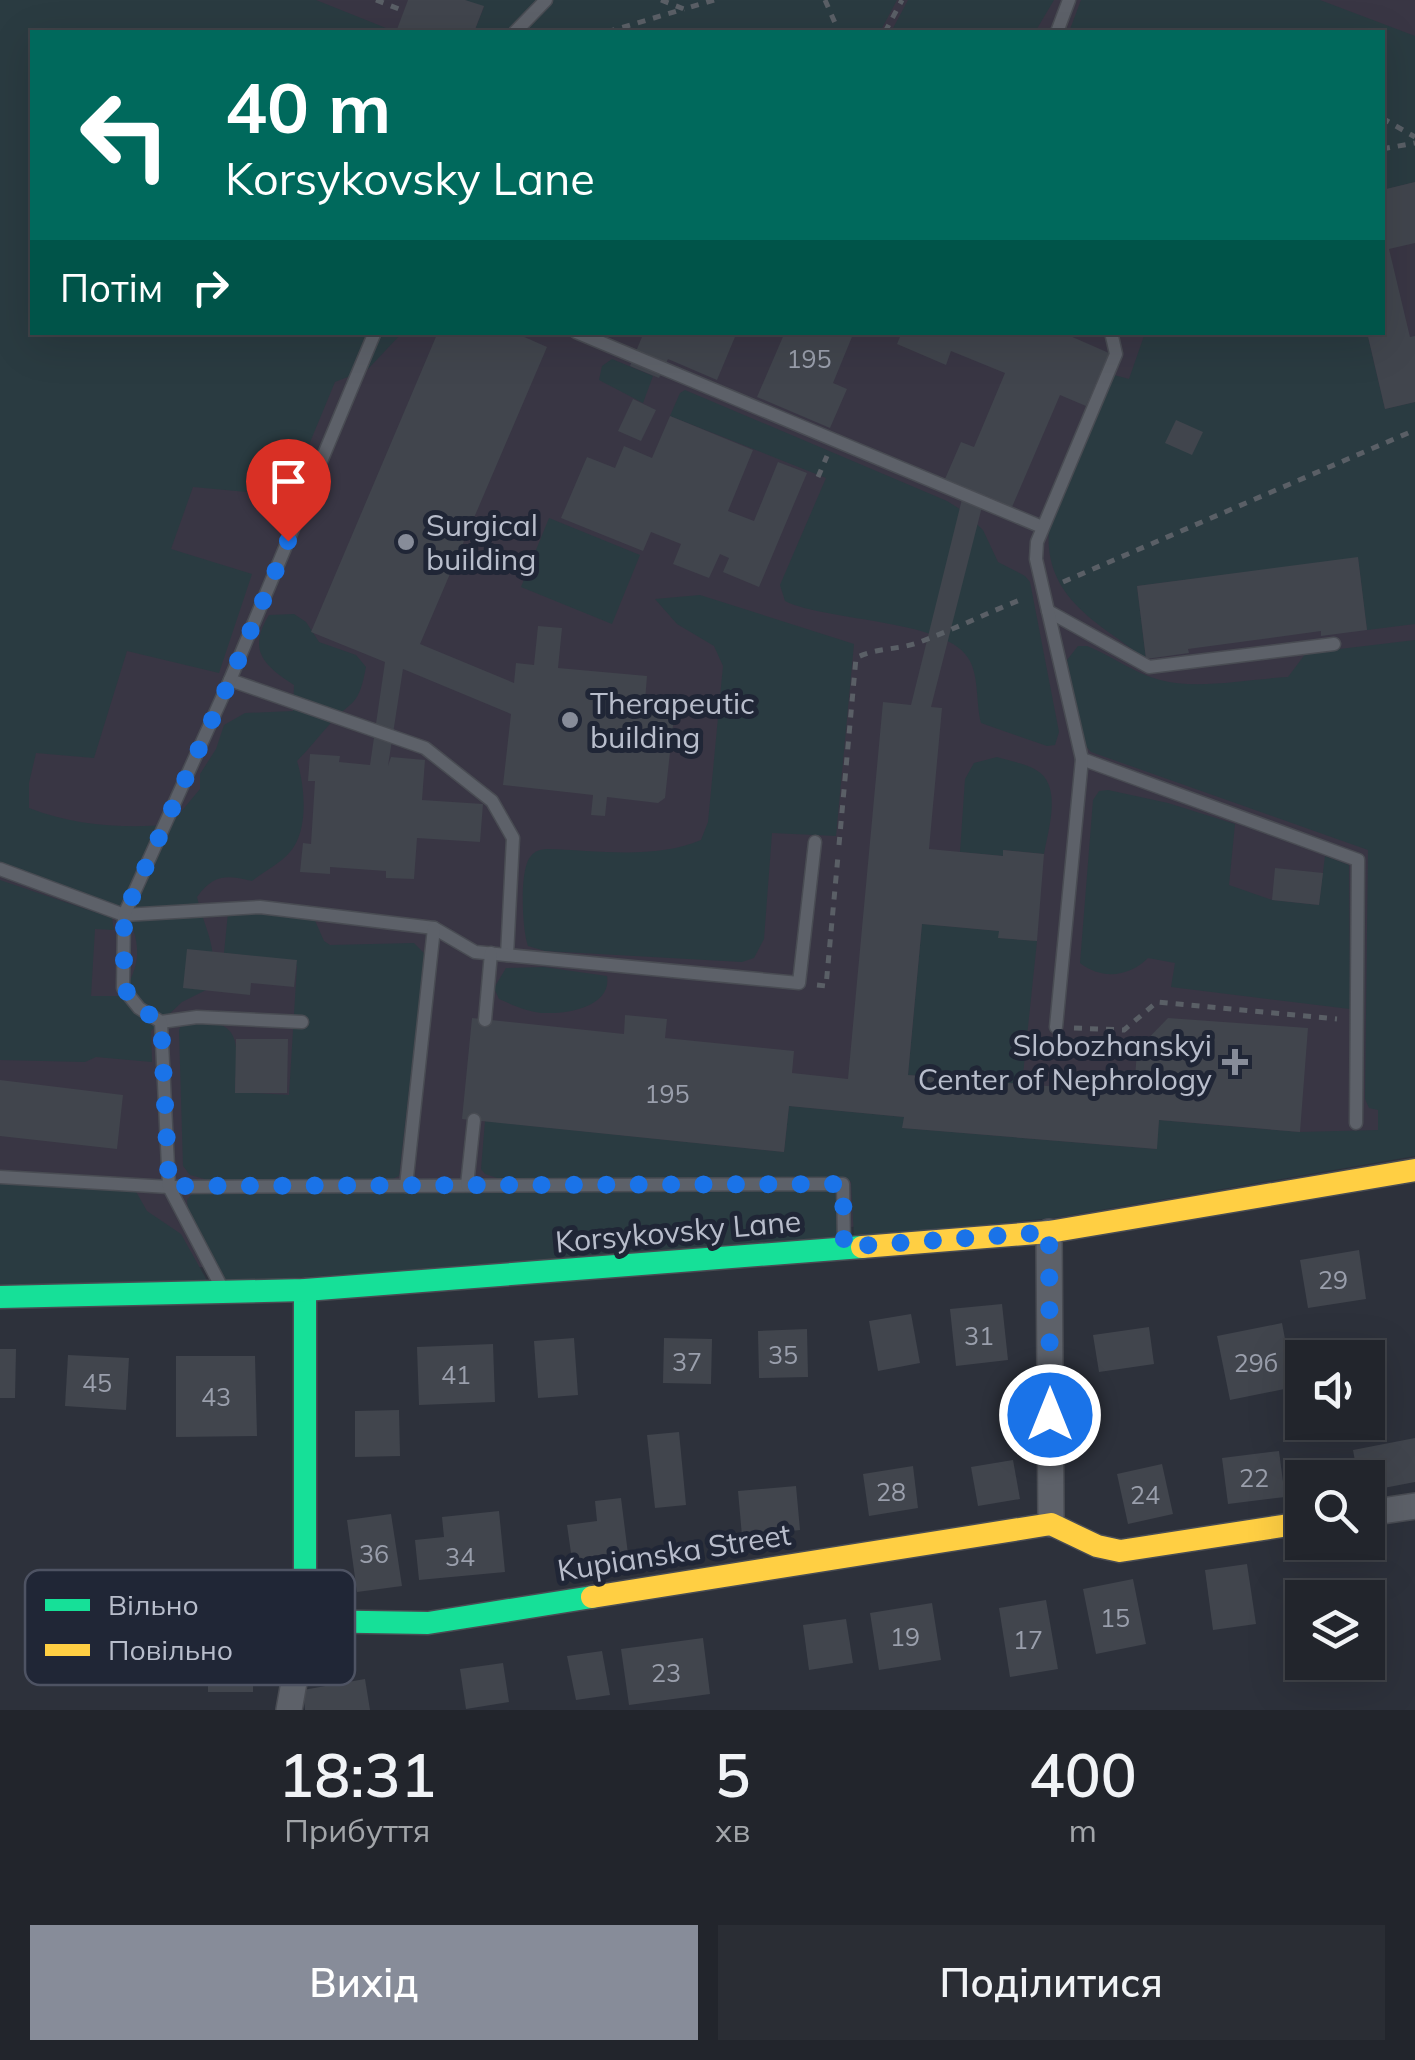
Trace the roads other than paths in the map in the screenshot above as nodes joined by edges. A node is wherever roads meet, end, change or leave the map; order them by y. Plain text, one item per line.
1 (546, 0) edge
2 (1069, 0) edge
3 (517, 30) edge
4 (1058, 30) edge
5 (374, 335) edge
6 (583, 335) edge
7 (1112, 335) edge
8 (1042, 527) junction
9 (1048, 611) junction
10 (1334, 644) dead end
11 (230, 680) junction
12 (1082, 759) junction
13 (815, 842) dead end
14 (0, 869) edge
15 (124, 915) junction
16 (434, 928) junction
17 (491, 953) junction
18 (507, 955) junction
19 (484, 1020) dead end
20 (161, 1022) junction
21 (302, 1022) dead end
22 (1056, 1027) road end
23 (474, 1120) dead end
24 (1356, 1122) dead end
25 (1415, 1170) edge
26 (0, 1176) edge
27 (467, 1185) junction
28 (169, 1186) junction
29 (406, 1186) junction
30 (1049, 1232) junction
31 (844, 1247) junction
32 (223, 1290) junction
33 (306, 1290) junction
34 (0, 1297) edge
35 (1415, 1506) edge
36 (1385, 1510) edge
37 (1051, 1524) junction
38 (1285, 1526) edge
39 (306, 1570) edge
40 (355, 1622) edge
41 (294, 1685) edge
42 (289, 1710) edge

1 - 3 lane
2 - 4 lane
5 - 11 lane
6 - 8 lane
7 - 8 lane
8 - 9 lane
9 - 10 lane
9 - 12 lane
11 - 15 lane
11 - 18 lane
12 - 22 lane
12 - 24 lane
13 - 18 lane
14 - 15 lane
15 - 16 lane
15 - 20 lane
16 - 17 lane
16 - 29 lane
17 - 18 lane
17 - 19 lane
20 - 21 lane
20 - 28 lane
23 - 27 lane
25 - 30 street, Korsykovsky Lane
26 - 28 lane
27 - 29 lane
27 - 31 lane
28 - 29 lane
28 - 32 lane
30 - 31 street, Korsykovsky Lane
30 - 37 street
31 - 33 street, Korsykovsky Lane
32 - 33 street, Korsykovsky Lane
32 - 34 street, Korsykovsky Lane
33 - 39 street
35 - 36 street
37 - 38 street
37 - 40 street, Kupianska Street
41 - 42 street

